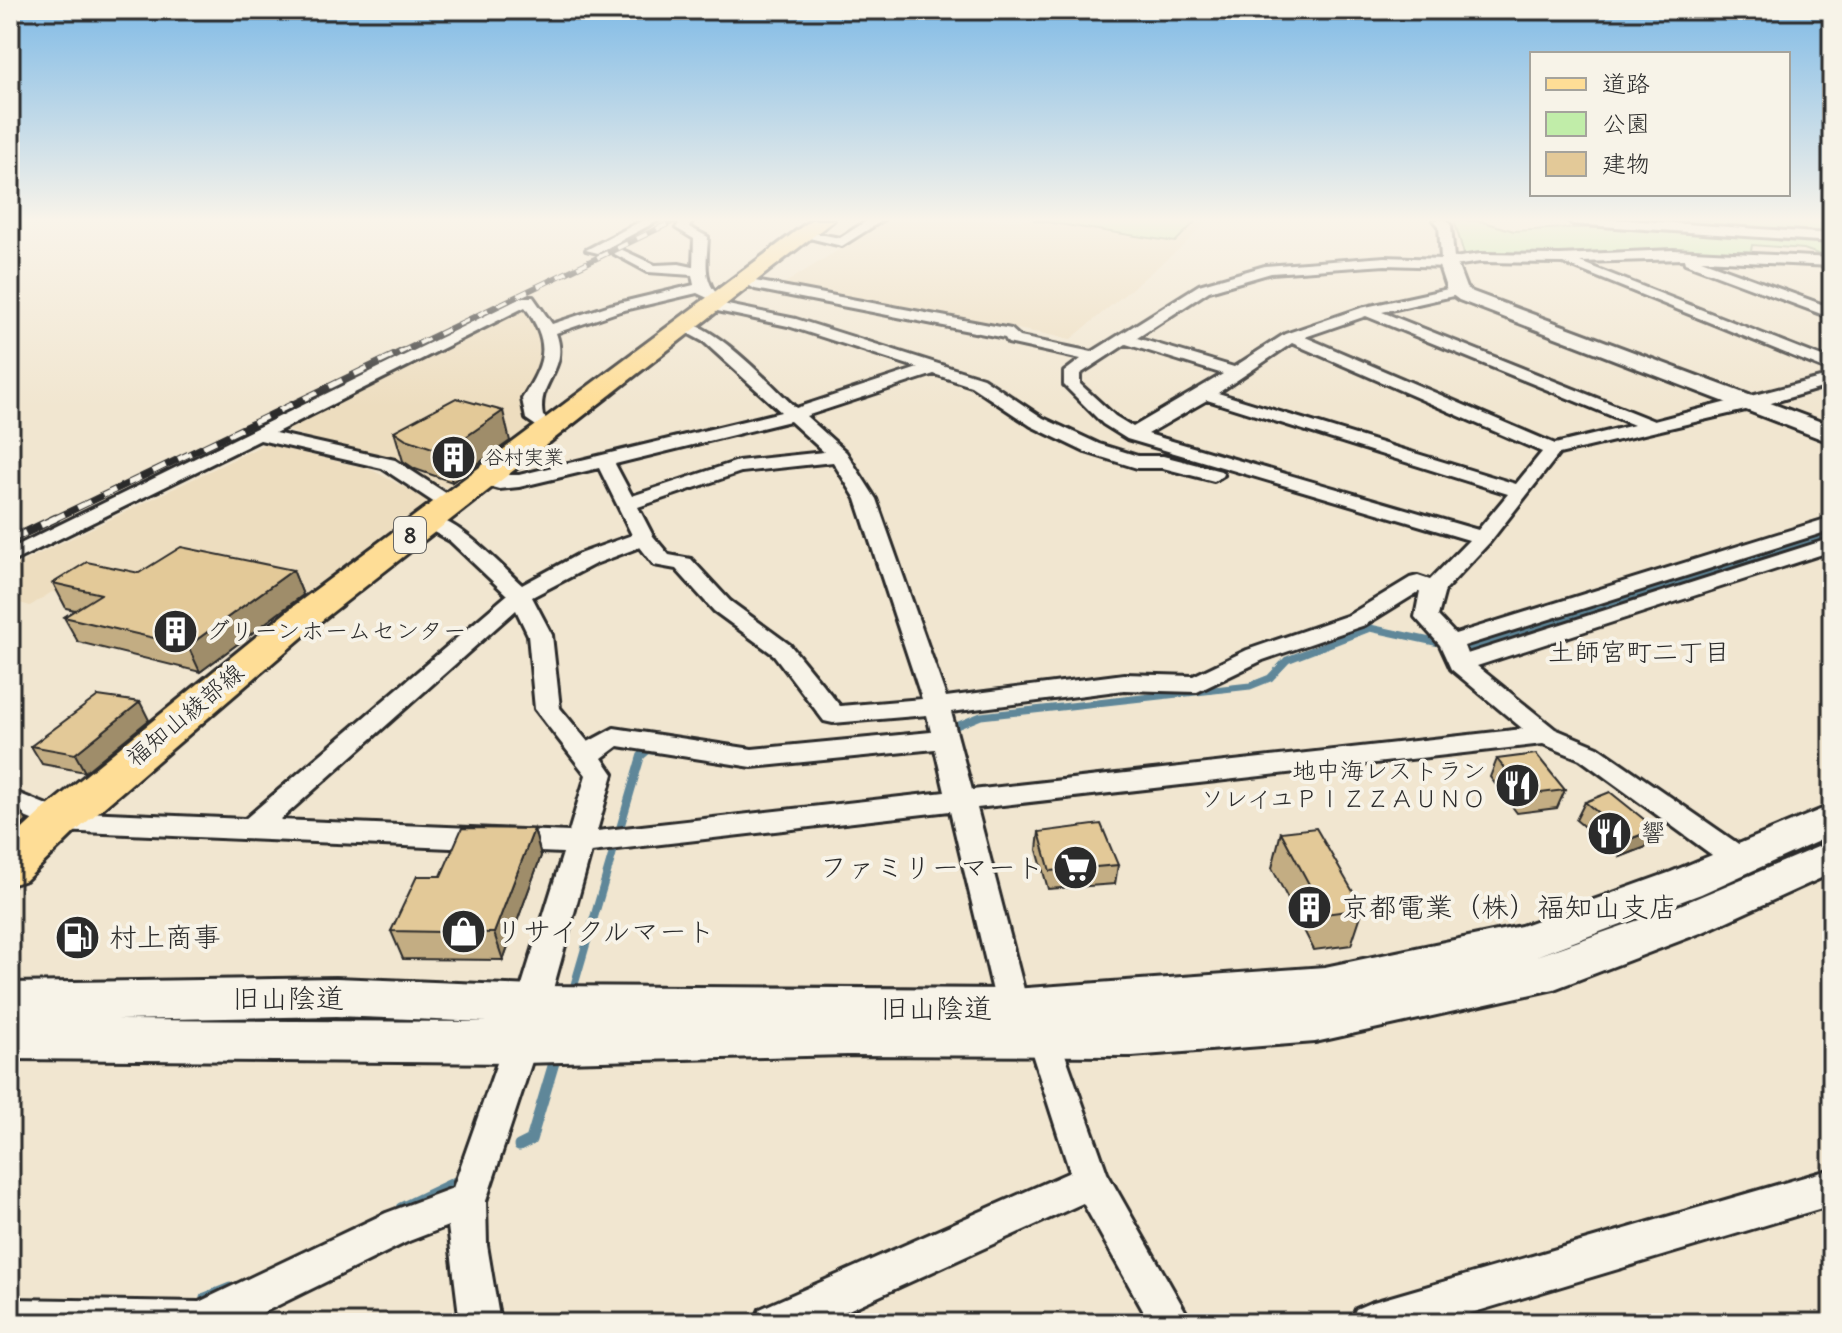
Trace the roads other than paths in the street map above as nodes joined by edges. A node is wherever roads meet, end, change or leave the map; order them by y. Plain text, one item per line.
1 (698, 282) edge
2 (708, 282) edge
3 (724, 282) edge
4 (1221, 282) edge
5 (1454, 282) edge
6 (1618, 282) edge
7 (1749, 282) edge
8 (755, 285) dead end
9 (709, 291) junction
10 (1457, 291) junction
11 (1366, 311) junction
12 (1832, 313) edge
13 (685, 326) junction
14 (550, 330) junction
15 (1291, 337) junction
16 (1122, 338) junction
17 (1093, 357) junction
18 (1832, 367) edge
19 (931, 369) junction
20 (1236, 373) junction
21 (1832, 380) edge
22 (1205, 394) junction
23 (1748, 404) junction
24 (793, 414) junction
25 (1651, 426) junction
26 (551, 428) junction
27 (257, 434) junction
28 (1133, 435) junction
29 (1832, 435) edge
30 (1553, 450) junction
31 (839, 456) junction
32 (604, 460) junction
33 (484, 479) junction
34 (1522, 492) junction
35 (627, 504) junction
36 (439, 513) junction
37 (1405, 515) junction
38 (1832, 523) edge
39 (644, 538) junction
40 (1483, 538) junction
41 (1832, 544) edge
42 (10, 557) edge
43 (1434, 588) junction
44 (520, 595) junction
45 (1455, 654) junction
46 (937, 706) junction
47 (1546, 735) junction
48 (946, 739) junction
49 (586, 756) junction
50 (962, 798) junction
51 (10, 800) edge
52 (1832, 819) edge
53 (59, 821) junction
54 (254, 827) junction
55 (579, 843) junction
56 (1832, 856) edge
57 (1740, 860) junction
58 (10, 868) edge
59 (10, 1002) edge
60 (1028, 1022) junction
61 (527, 1024) junction
62 (10, 1039) edge
63 (1091, 1181) junction
64 (1832, 1187) edge
65 (467, 1201) junction
66 (10, 1319) edge
67 (480, 1323) edge
68 (774, 1323) edge
69 (1172, 1323) edge
70 (1370, 1323) edge

1 - 9 street
2 - 9 street
3 - 9 main road, 福知山綾部線 / 8
4 - 16 street
5 - 10 street
6 - 18 street
7 - 12 street
8 - 17 street
9 - 13 main road, 福知山綾部線 / 8
9 - 14 street
9 - 19 street
10 - 11 street
10 - 23 street
11 - 15 street
11 - 25 street
13 - 24 street
13 - 26 main road, 福知山綾部線 / 8
14 - 26 street
14 - 27 street
15 - 20 street
15 - 30 street
16 - 17 street
16 - 20 street
17 - 28 street
19 - 24 street
19 - 37 street
20 - 22 street
21 - 23 street
22 - 28 street
22 - 34 street
23 - 25 street
23 - 29 street
24 - 31 street
24 - 32 street
25 - 30 street
26 - 33 main road, 福知山綾部線 / 8
27 - 36 street
27 - 42 street
28 - 37 street
30 - 34 street
31 - 35 street
31 - 46 street
32 - 33 street
32 - 35 street
33 - 36 main road, 福知山綾部線 / 8
34 - 40 street
35 - 39 street
36 - 44 street
36 - 53 main road, 福知山綾部線 / 8
37 - 40 street
38 - 45 street
39 - 44 street
39 - 46 street
40 - 43 street
41 - 45 street
43 - 45 street
43 - 46 street
44 - 49 street
44 - 54 street
45 - 47 street
46 - 48 street
47 - 50 street
47 - 57 street
48 - 49 street
48 - 50 street
49 - 55 street
50 - 55 street
50 - 60 street
51 - 53 street
52 - 57 street, 旧山陰道
53 - 54 street
53 - 58 main road, 福知山綾部線 / 8
54 - 55 street
55 - 61 street
56 - 60 street
57 - 60 street, 旧山陰道
59 - 61 street, 旧山陰道
60 - 61 street
60 - 63 street
61 - 62 street
61 - 65 street
63 - 68 street
63 - 69 street
64 - 70 street
65 - 66 street
65 - 67 street

